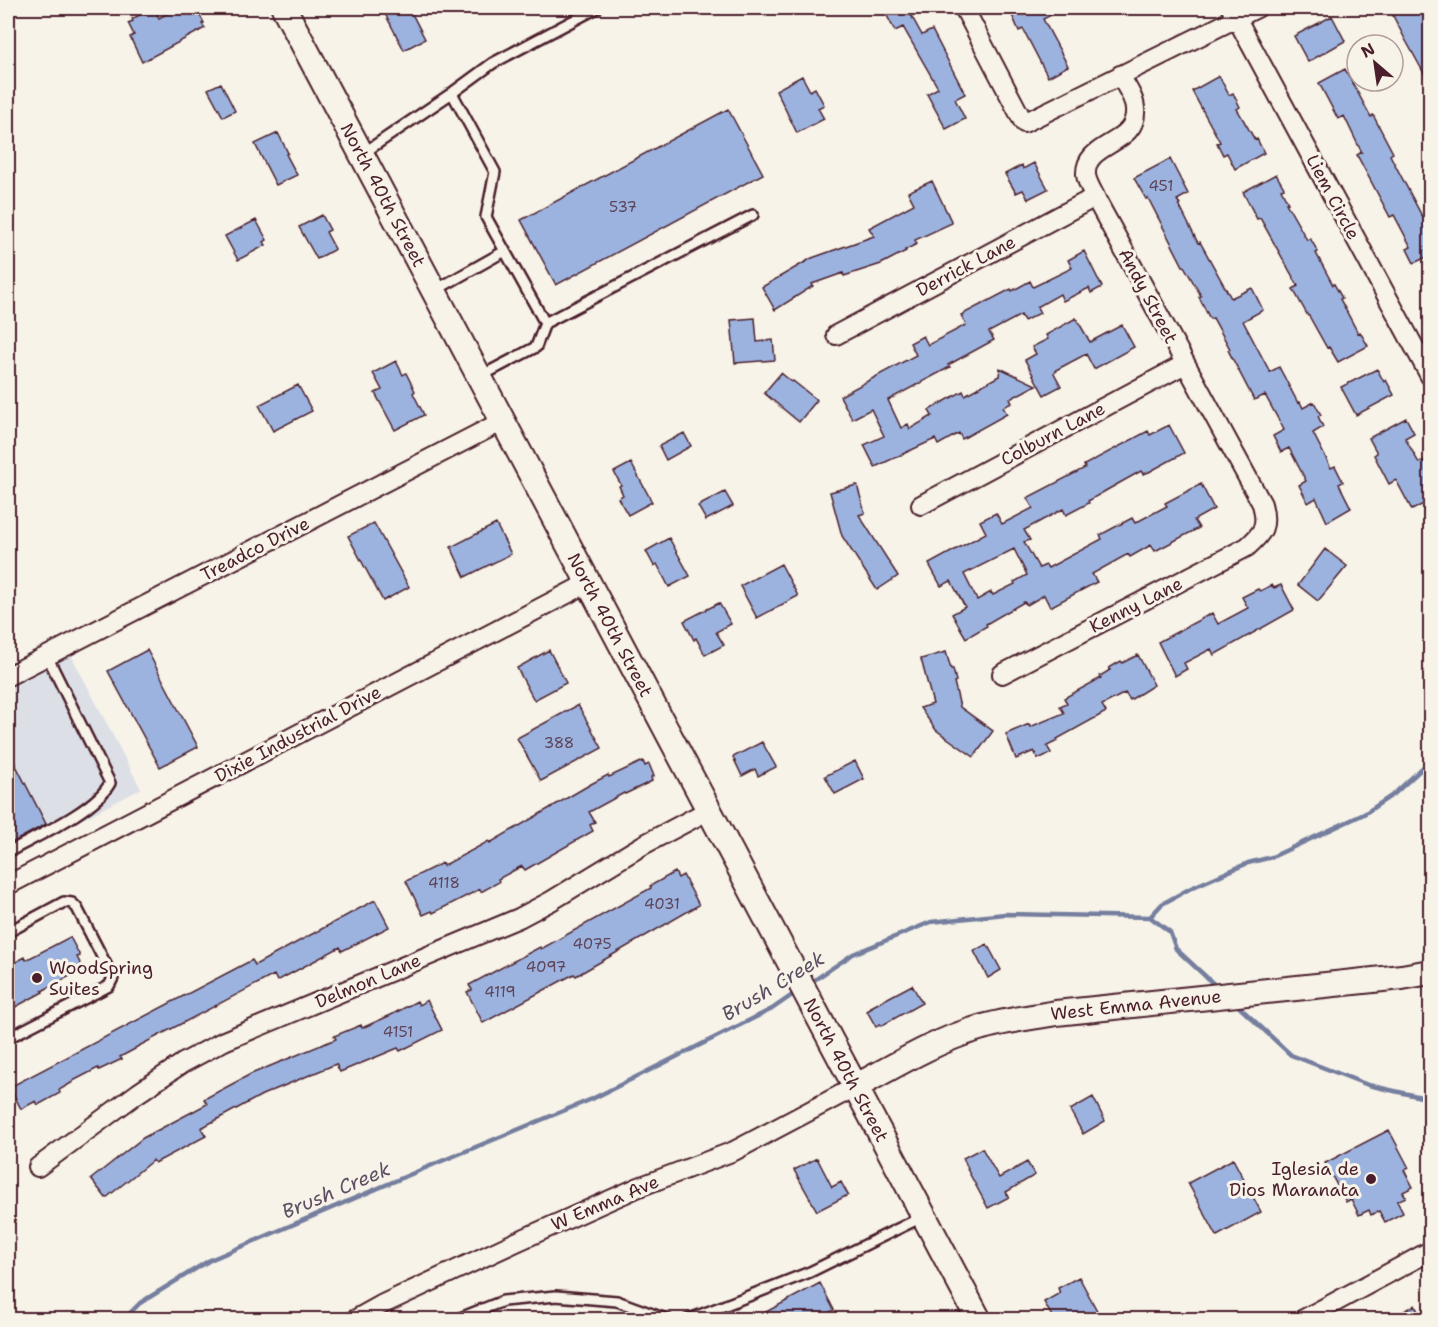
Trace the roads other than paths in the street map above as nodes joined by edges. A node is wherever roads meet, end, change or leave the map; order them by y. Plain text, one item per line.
1 (284, 8) edge
2 (597, 8) edge
3 (964, 8) edge
4 (1257, 8) edge
5 (1233, 13) edge
6 (1120, 75) junction
7 (452, 93) junction
8 (362, 154) junction
9 (1095, 197) junction
10 (753, 214) dead end
11 (505, 251) junction
12 (434, 291) junction
13 (544, 323) junction
14 (836, 335) dead end
15 (1185, 364) junction
16 (1431, 376) edge
17 (480, 377) junction
18 (503, 422) junction
19 (921, 505) dead end
20 (1264, 528) joint
21 (588, 583) junction
22 (47, 656) junction
23 (1002, 674) dead end
24 (8, 676) edge
25 (709, 810) junction
26 (8, 852) edge
27 (8, 885) edge
28 (8, 932) edge
29 (1431, 972) edge
30 (8, 1038) edge
31 (855, 1087) junction
32 (38, 1167) dead end
33 (924, 1216) junction
34 (1431, 1251) edge
35 (354, 1320) edge
36 (455, 1320) edge
37 (669, 1320) edge
38 (687, 1320) edge
39 (980, 1320) edge
40 (1302, 1320) edge

1 - 8 street, North 40th Street
2 - 7 lane
3 - 6 street
4 - 5 street
5 - 6 street
5 - 16 street, Liem Circle
6 - 9 street, Andy Street
7 - 8 lane
7 - 11 lane
8 - 12 street, North 40th Street
9 - 14 street, Derrick Lane
9 - 15 street, Andy Street
10 - 13 lane
11 - 12 lane
11 - 13 lane
12 - 17 street, North 40th Street
13 - 17 lane
15 - 19 street, Colburn Lane
15 - 20 street, Andy Street
17 - 18 street, North 40th Street
18 - 21 street, North 40th Street
18 - 22 street, Treadco Drive
20 - 23 street, Kenny Lane
21 - 25 street, North 40th Street
21 - 27 street, Dixie Industrial Drive
22 - 24 street, Treadco Drive
22 - 26 lane
25 - 31 street, North 40th Street
25 - 32 street, Delmon Lane
28 - 30 lane
29 - 31 street, West Emma Avenue
31 - 33 street, North 40th Street
31 - 35 street, W Emma Ave
33 - 38 lane
33 - 39 street, North 40th Street
34 - 40 street
36 - 37 lane

